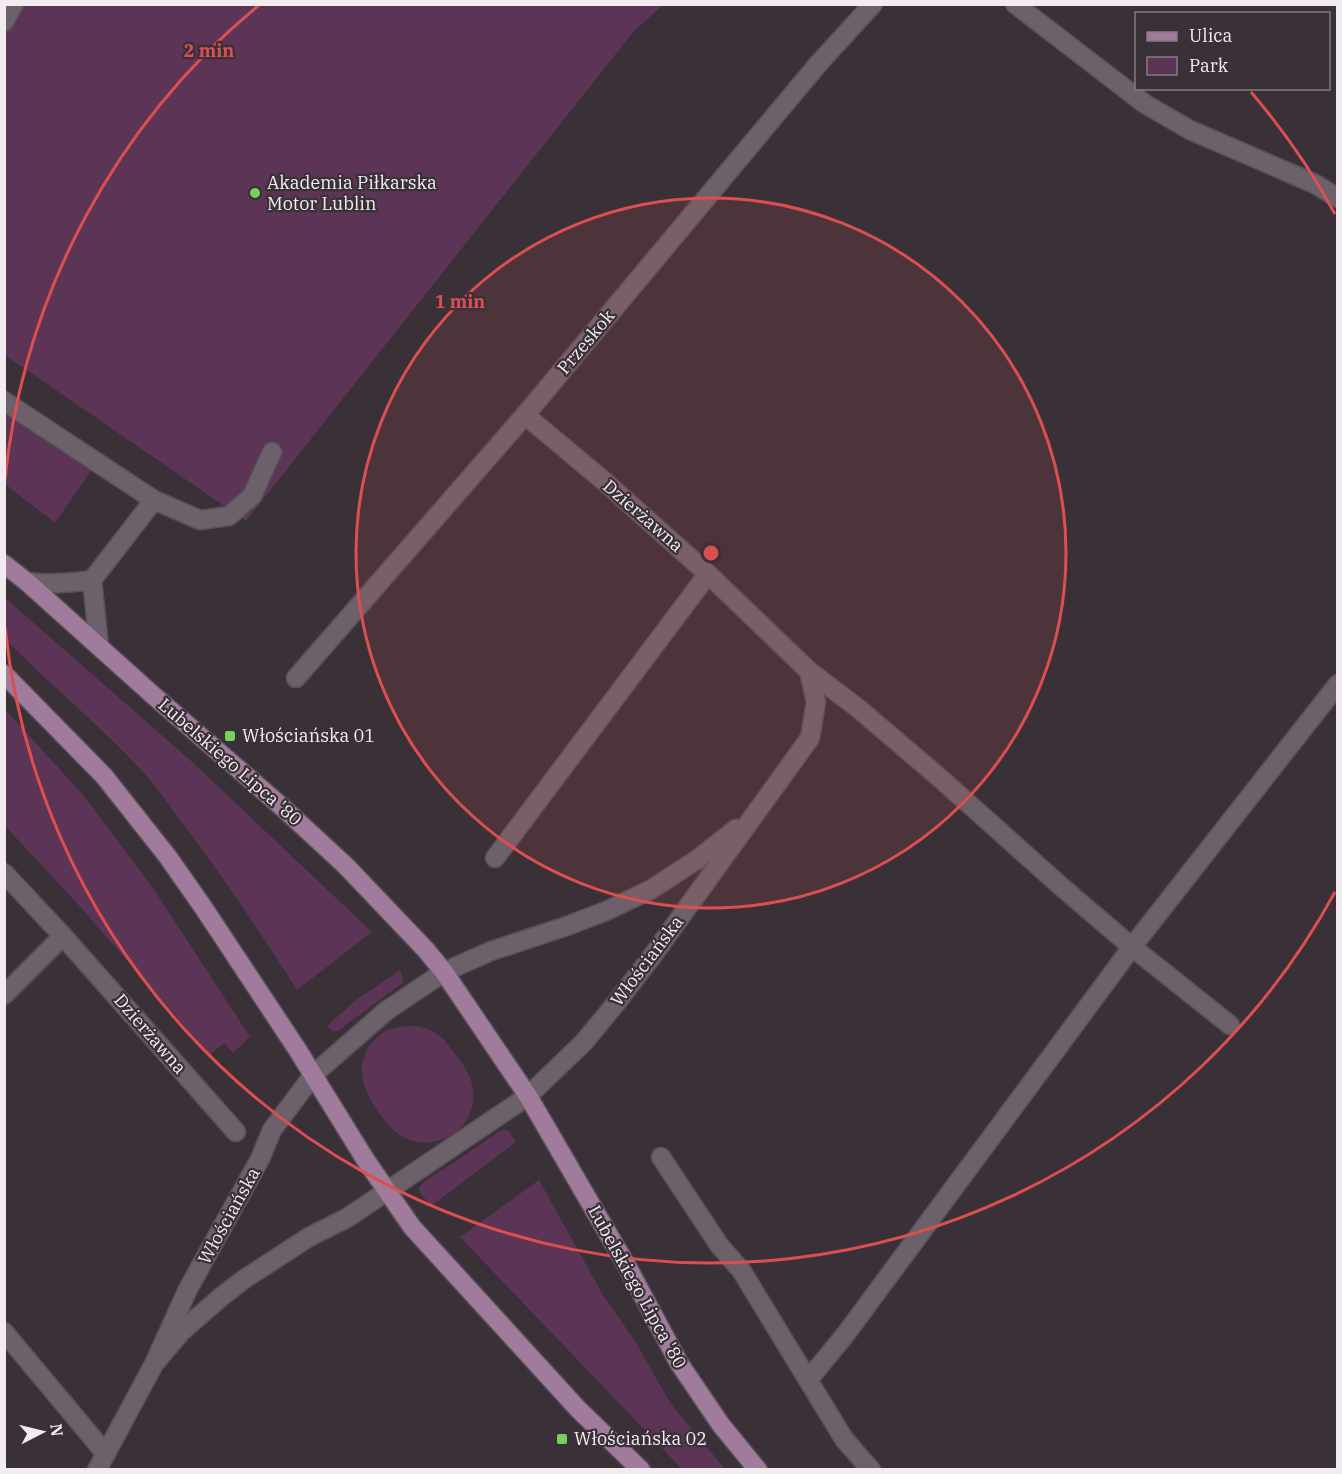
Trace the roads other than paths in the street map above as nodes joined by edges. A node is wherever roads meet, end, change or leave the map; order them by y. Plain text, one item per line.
1 (14, 4) edge
2 (873, 4) edge
3 (1016, 4) edge
4 (4, 22) edge
5 (1338, 198) edge
6 (4, 401) edge
7 (525, 416) junction
8 (272, 452) dead end
9 (154, 500) junction
10 (4, 564) edge
11 (708, 574) junction
12 (92, 580) junction
13 (27, 582) junction
14 (99, 646) junction
15 (809, 671) junction
16 (4, 674) edge
17 (296, 678) dead end
18 (1338, 684) edge
19 (753, 816) junction
20 (495, 858) dead end
21 (4, 873) edge
22 (63, 936) junction
23 (1132, 946) junction
24 (444, 972) junction
25 (4, 995) edge
26 (1230, 1025) dead end
27 (314, 1074) junction
28 (528, 1096) junction
29 (236, 1132) dead end
30 (661, 1156) dead end
31 (386, 1191) junction
32 (4, 1332) edge
33 (154, 1364) junction
34 (808, 1380) junction
35 (101, 1462) edge
36 (641, 1470) edge
37 (758, 1470) edge
38 (871, 1470) edge

1 - 4 street
2 - 7 street, Przeskok
3 - 5 street
6 - 9 street
7 - 11 street, Dzierżawna
7 - 17 street, Przeskok
8 - 9 street
9 - 12 street
10 - 13 main road, Lubelskiego Lipca '80
11 - 15 street, Dzierżawna
11 - 20 street
12 - 13 street
12 - 14 street
13 - 14 main road, Lubelskiego Lipca '80
14 - 24 main road, Lubelskiego Lipca '80
15 - 19 street, Włościańska
15 - 23 street, Dzierżawna
16 - 27 main road
18 - 23 street
19 - 24 street, Włościańska
19 - 28 street, Włościańska
21 - 22 street, Dzierżawna
22 - 25 street
22 - 29 street, Dzierżawna
23 - 26 street, Dzierżawna
23 - 34 street
24 - 27 street, Włościańska
24 - 28 main road, Lubelskiego Lipca '80
27 - 31 main road
27 - 33 street, Włościańska
28 - 31 street, Włościańska
28 - 37 main road, Lubelskiego Lipca '80
30 - 34 street
31 - 33 street, Włościańska
31 - 36 main road
32 - 35 street
33 - 35 street, Włościańska
34 - 38 street

